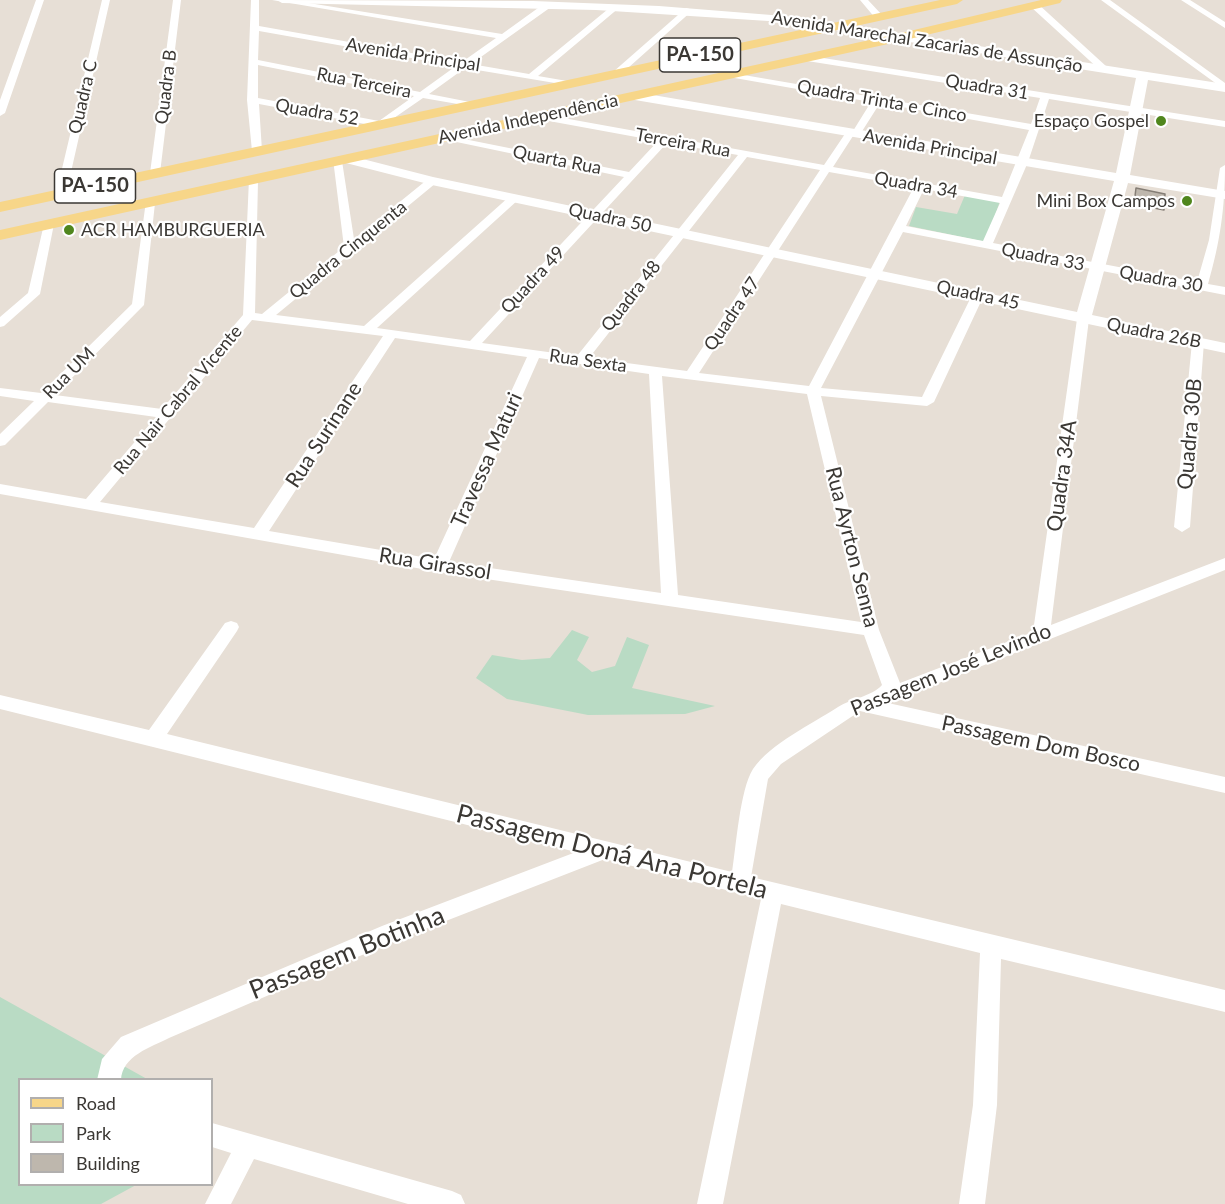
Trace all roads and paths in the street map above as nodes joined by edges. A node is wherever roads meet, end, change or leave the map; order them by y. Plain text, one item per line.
1 (40, 0) edge
2 (106, 0) edge
3 (177, 0) edge
4 (255, 0) edge
5 (276, 0) edge
6 (282, 0) edge
7 (864, 0) edge
8 (1056, 0) edge
9 (1105, 0) edge
10 (1185, 0) edge
11 (368, 1) edge
12 (950, 1) edge
13 (589, 3) edge
14 (548, 5) junction
15 (1034, 5) junction
16 (616, 7) junction
17 (689, 10) junction
18 (879, 17) junction
19 (1225, 26) edge
20 (830, 27) junction
21 (255, 28) junction
22 (504, 37) junction
23 (897, 38) junction
24 (804, 58) junction
25 (255, 62) junction
26 (466, 64) junction
27 (1104, 69) junction
28 (616, 74) junction
29 (729, 74) junction
30 (1143, 75) junction
31 (532, 76) junction
32 (570, 84) junction
33 (1225, 87) edge
34 (423, 95) junction
35 (635, 96) junction
36 (1045, 96) junction
37 (252, 100) junction
38 (877, 100) junction
39 (472, 105) junction
40 (1136, 109) junction
41 (0, 113) edge
42 (541, 117) junction
43 (381, 124) junction
44 (1225, 124) edge
45 (1035, 128) junction
46 (853, 134) junction
47 (447, 137) junction
48 (664, 140) junction
49 (257, 151) junction
50 (744, 154) junction
51 (224, 158) junction
52 (342, 160) junction
53 (1023, 162) junction
54 (1225, 168) edge
55 (825, 169) junction
56 (155, 173) junction
57 (631, 175) junction
58 (1122, 178) junction
59 (253, 181) junction
60 (432, 181) junction
61 (920, 186) junction
62 (223, 188) junction
63 (61, 194) junction
64 (1224, 195) edge
65 (514, 198) junction
66 (1007, 201) junction
67 (150, 203) junction
68 (0, 207) edge
69 (594, 215) junction
70 (49, 224) junction
71 (900, 228) junction
72 (681, 233) junction
73 (0, 235) edge
74 (1220, 241) edge
75 (986, 246) junction
76 (350, 249) junction
77 (774, 253) junction
78 (1097, 267) junction
79 (874, 273) junction
80 (1202, 286) junction
81 (1225, 291) edge
82 (978, 295) junction
83 (249, 316) junction
84 (265, 318) junction
85 (1083, 319) junction
86 (0, 323) edge
87 (367, 330) junction
88 (390, 335) junction
89 (1198, 342) junction
90 (472, 346) junction
91 (1225, 348) edge
92 (535, 354) junction
93 (581, 360) junction
94 (655, 371) junction
95 (692, 375) junction
96 (813, 391) junction
97 (0, 392) edge
98 (44, 398) junction
99 (166, 414) junction
100 (0, 442) edge
101 (0, 489) edge
102 (89, 505) junction
103 (1182, 527) dead end
104 (258, 535) junction
105 (1225, 564) edge
106 (439, 566) junction
107 (670, 600) junction
108 (231, 627) dead end
109 (871, 630) junction
110 (1041, 634) junction
111 (881, 698) junction
112 (0, 702) edge
113 (857, 704) junction
114 (153, 739) junction
115 (1225, 785) edge
116 (606, 850) junction
117 (740, 883) junction
118 (773, 892) junction
119 (991, 946) junction
120 (1225, 1001) edge
121 (109, 1078) edge
122 (213, 1135) edge
123 (248, 1146) junction
124 (218, 1204) edge
125 (452, 1204) edge
126 (710, 1204) edge
127 (972, 1204) edge

1 - 41 street
2 - 63 street, Quadra C
3 - 56 street, Quadra B
4 - 21 street
5 - 22 street
6 - 11 street, Avenida Marechal Zacarias de Assunção
7 - 18 street
8 - 15 main road, Avenida Independência / PA-150
9 - 33 street
10 - 19 street
11 - 14 street, Avenida Marechal Zacarias de Assunção
12 - 18 main road, Avenida Independência / PA-150
13 - 14 street, Avenida Marechal Zacarias de Assunção
13 - 16 street, Avenida Marechal Zacarias de Assunção
14 - 22 street
15 - 23 main road, Avenida Independência / PA-150
15 - 27 street
16 - 17 street, Avenida Marechal Zacarias de Assunção
16 - 31 street
17 - 20 street, Avenida Marechal Zacarias de Assunção
17 - 28 street
18 - 20 main road, Avenida Independência / PA-150
20 - 23 street, Avenida Marechal Zacarias de Assunção
20 - 28 main road, Avenida Independência / PA-150
21 - 25 street
21 - 26 street, Avenida Principal
22 - 26 street
23 - 24 main road, Avenida Independência / PA-150
23 - 27 street, Avenida Marechal Zacarias de Assunção
24 - 29 main road, Avenida Independência / PA-150
24 - 36 street, Quadra 31
25 - 34 street, Rua Terceira
25 - 37 street
26 - 31 street, Avenida Principal
26 - 34 street
27 - 30 street, Avenida Marechal Zacarias de Assunção
28 - 32 main road, Avenida Independência / PA-150
29 - 35 main road, Avenida Independência / PA-150
29 - 38 street, Quadra Trinta e Cinco
30 - 33 street, Avenida Marechal Zacarias de Assunção
30 - 40 street
31 - 32 street, Avenida Principal
32 - 39 main road, Avenida Independência / PA-150
34 - 39 street, Rua Terceira
34 - 43 street
35 - 42 main road, Avenida Independência / PA-150
35 - 46 street, Avenida Principal
36 - 40 street, Quadra 31
36 - 45 street
37 - 43 street, Quadra 52
37 - 49 street
38 - 45 street, Quadra Trinta e Cinco
38 - 46 street, Quadra 47
39 - 43 main road, Avenida Independência / PA-150
40 - 44 street, Quadra 31
40 - 58 street, Quadra 33
42 - 47 main road, Avenida Independência / PA-150
42 - 48 street, Terceira Rua
43 - 49 main road, Avenida Independência / PA-150
45 - 53 street
46 - 53 street, Avenida Principal
46 - 55 street, Quadra 47
47 - 52 main road, Avenida Independência / PA-150
47 - 57 street, Quarta Rua
48 - 50 street, Terceira Rua
48 - 57 street, Quadra 49
49 - 51 main road, Avenida Independência / PA-150
50 - 55 street, Terceira Rua
50 - 72 street, Quadra 48
51 - 56 main road, Avenida Independência / PA-150
51 - 62 main road
52 - 59 main road, Avenida Independência / PA-150
52 - 60 street, Quadra 50
52 - 76 street
53 - 58 street, Avenida Principal
53 - 66 street
54 - 64 street
55 - 61 street, Quadra 34
55 - 77 street, Quadra 47
56 - 63 main road, Avenida Independência / PA-150
56 - 67 main road
57 - 69 street, Quadra 49
58 - 64 street, Avenida Principal
58 - 78 street, Quadra 33
59 - 62 main road, Avenida Independência / PA-150
59 - 83 street, Rua Nair Cabral Vicente
60 - 65 street, Quadra 50
60 - 76 street, Quadra Cinquenta
61 - 66 street, Quadra 34
61 - 71 street
62 - 67 main road, Avenida Independência / PA-150
63 - 68 main road, Avenida Independência / PA-150
64 - 74 street
65 - 69 street, Quadra 50
65 - 87 street
66 - 75 street
67 - 70 main road, Avenida Independência / PA-150
67 - 98 street, Rua UM
69 - 72 street, Quadra 50
69 - 90 street, Quadra 49
70 - 73 main road, Avenida Independência / PA-150
70 - 86 street
71 - 75 street, Quadra 33
71 - 79 street
72 - 77 street, Quadra 50
72 - 93 street, Quadra 48
74 - 80 street
75 - 78 street, Quadra 33
76 - 84 street, Quadra Cinquenta
77 - 79 street, Quadra 50
77 - 95 street, Quadra 47
78 - 80 street, Quadra 30
78 - 85 street
79 - 82 street, Quadra 45
79 - 96 street
80 - 81 street, Quadra 30
82 - 85 street, Quadra 45
82 - 96 street, Rua Sexta
83 - 84 street, Rua Sexta
83 - 99 street, Rua Nair Cabral Vicente
84 - 87 street, Rua Sexta
85 - 89 street, Quadra 26B
85 - 110 street, Quadra 34A
87 - 88 street, Rua Sexta
88 - 90 street, Rua Sexta
88 - 104 street, Rua Surinane
89 - 91 street, Quadra 26B
89 - 103 street, Quadra 30B
90 - 92 street, Rua Sexta
92 - 93 street, Rua Sexta
92 - 106 street, Travessa Maturi
93 - 94 street, Rua Sexta
94 - 95 street, Rua Sexta
94 - 107 street
95 - 96 street, Rua Sexta
96 - 109 street, Rua Ayrton Senna
97 - 98 street
98 - 99 street
98 - 100 street, Rua UM
99 - 102 street, Rua Nair Cabral Vicente
101 - 102 street, Rua Girassol
102 - 104 street, Rua Girassol
104 - 106 street, Rua Girassol
105 - 110 street, Passagem José Levindo
106 - 107 street, Rua Girassol
107 - 109 street, Rua Girassol
108 - 114 street
109 - 111 street, Rua Ayrton Senna
110 - 111 street, Passagem José Levindo
111 - 113 street, Passagem José Levindo
112 - 114 street, Passagem Doná Ana Portela
113 - 115 street, Passagem Dom Bosco
113 - 117 street, Passagem José Levindo
114 - 116 street, Passagem Doná Ana Portela
116 - 117 street, Passagem Doná Ana Portela
116 - 121 street, Passagem Botinha
117 - 118 street, Passagem Doná Ana Portela
118 - 119 street, Passagem Doná Ana Portela
118 - 126 street
119 - 120 street, Passagem Doná Ana Portela
119 - 127 street
122 - 123 street
123 - 124 street
123 - 125 street

